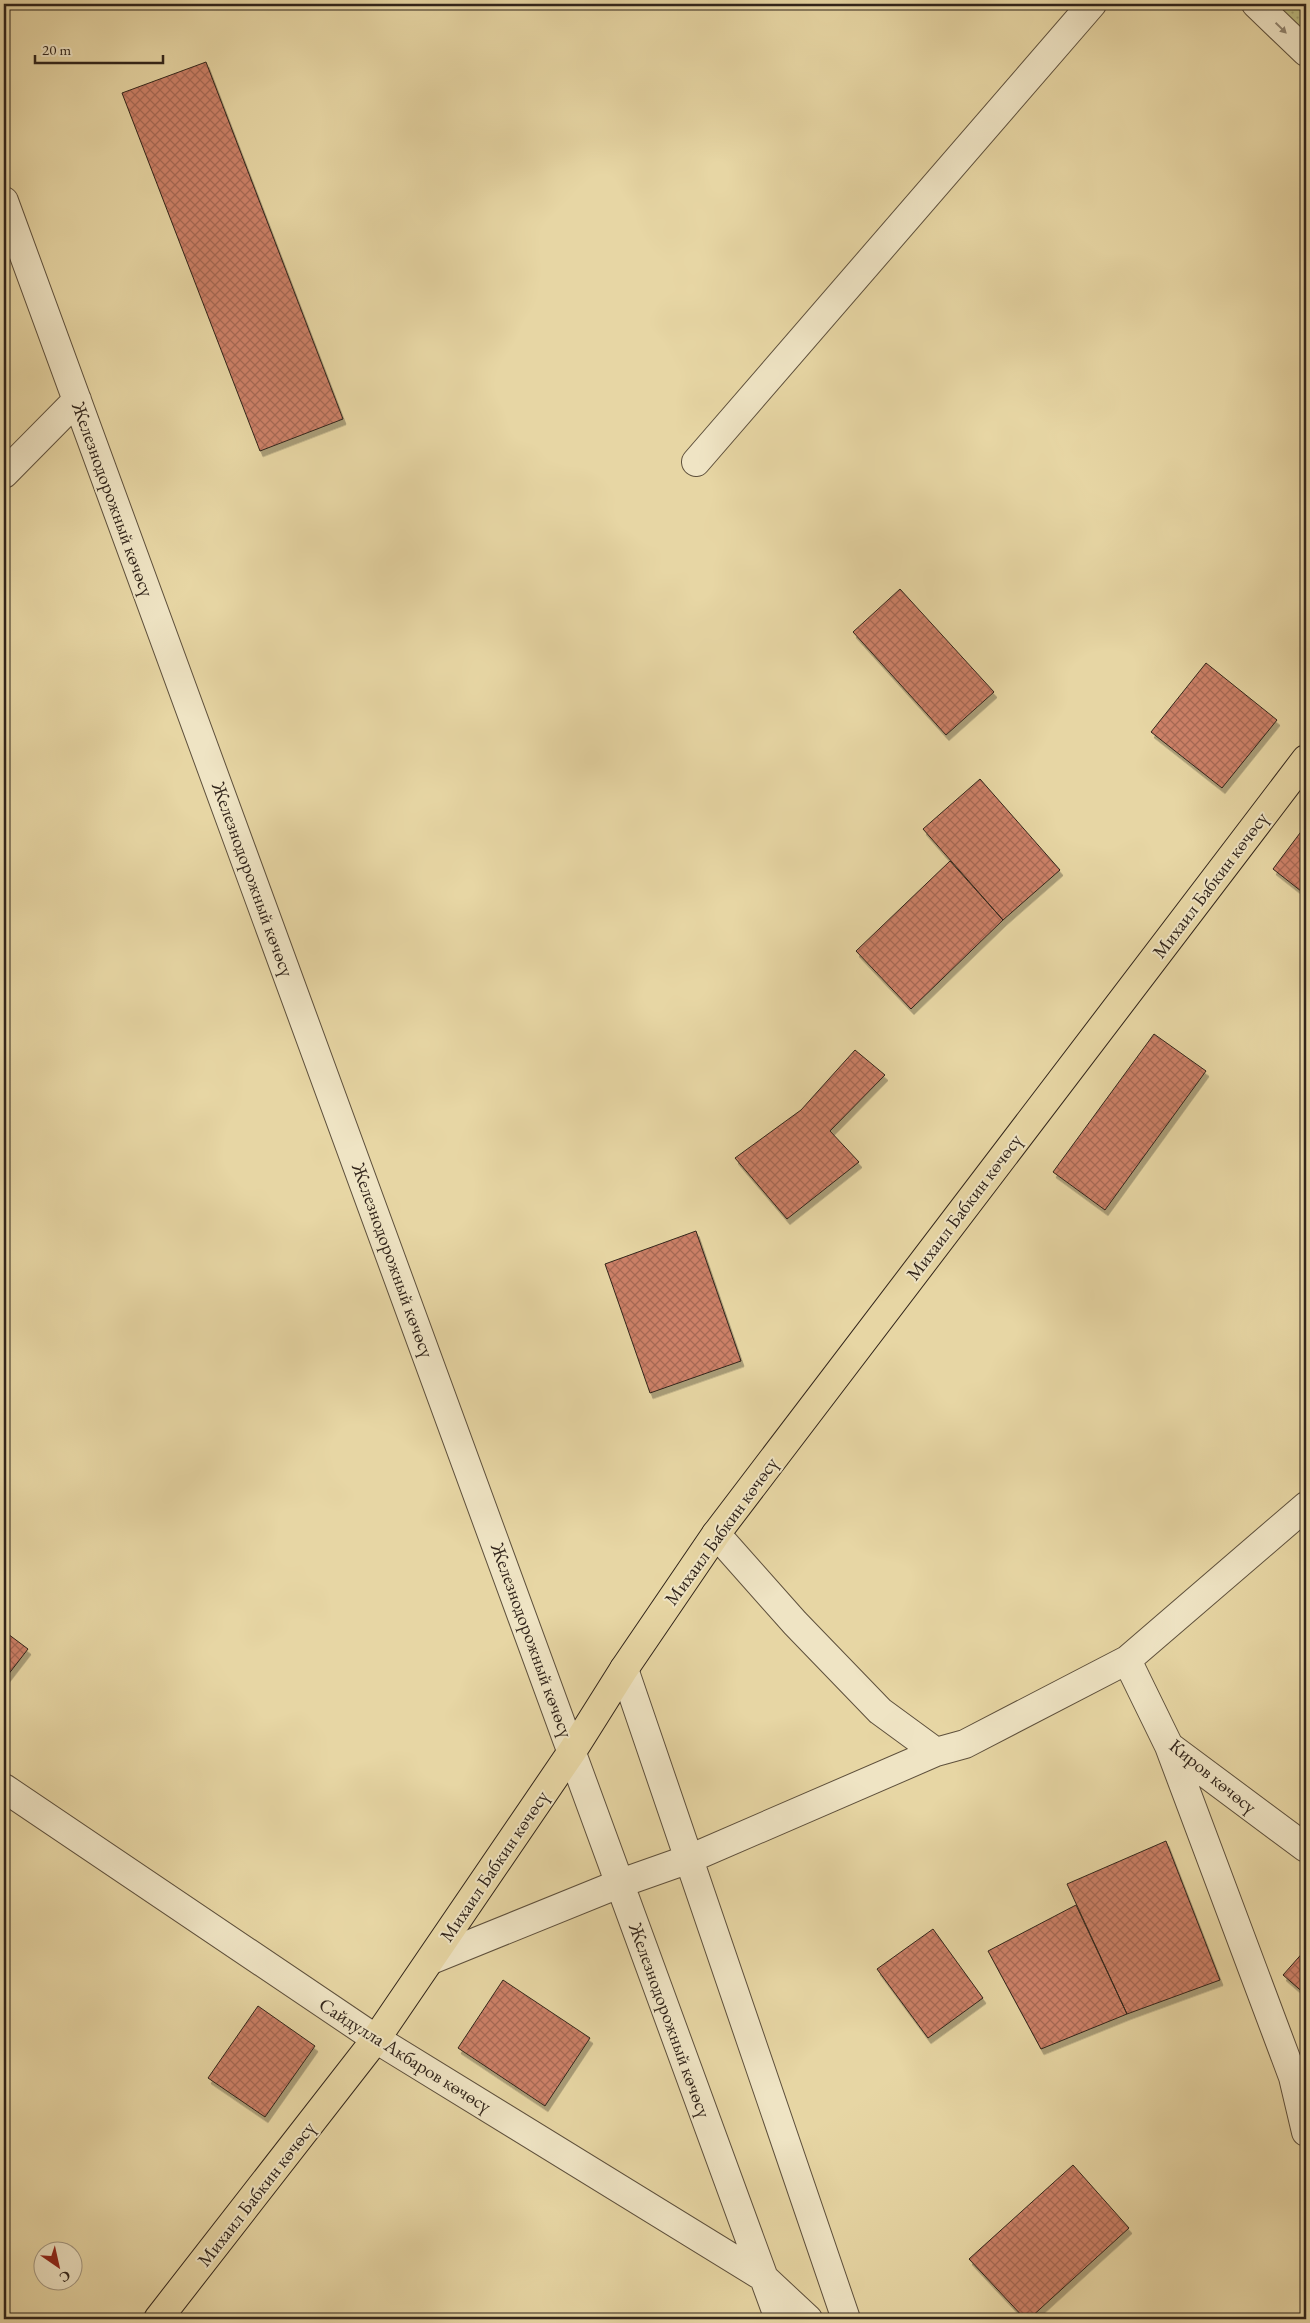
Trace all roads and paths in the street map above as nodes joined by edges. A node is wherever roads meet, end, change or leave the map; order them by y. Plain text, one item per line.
1 (1092, 4) edge
2 (1256, 4) edge
3 (1306, 52) edge
4 (4, 201) edge
5 (77, 400) junction
6 (696, 462) dead end
7 (4, 474) edge
8 (1306, 758) edge
9 (1306, 1506) edge
10 (716, 1534) junction
11 (1127, 1660) junction
12 (624, 1669) junction
13 (1169, 1746) junction
14 (573, 1750) junction
15 (936, 1752) junction
16 (4, 1788) edge
17 (1306, 1848) edge
18 (689, 1859) junction
19 (621, 1883) junction
20 (431, 1960) junction
21 (376, 2039) junction
22 (1306, 2132) edge
23 (764, 2277) junction
24 (158, 2319) edge
25 (779, 2319) edge
26 (808, 2319) edge
27 (846, 2319) edge

1 - 6 street
2 -> 3 street
4 - 5 street, Железнодорожный көчөсү
5 - 7 street
5 - 14 street, Железнодорожный көчөсү
8 - 10 main road, Михаил Бабкин көчөсү
9 - 11 street
10 - 12 main road, Михаил Бабкин көчөсү
10 - 15 street
11 - 13 street, Киров көчөсү
11 - 15 street
12 - 14 main road, Михаил Бабкин көчөсү
12 - 18 street
13 - 17 street, Киров көчөсү
13 - 22 street
14 - 19 street, Железнодорожный көчөсү
14 - 20 main road, Михаил Бабкин көчөсү
15 - 18 street
16 - 21 street, Сайдулла Акбаров көчөсү
18 - 19 street
18 - 27 street
19 - 20 street
19 - 23 street, Железнодорожный көчөсү
20 - 21 main road, Михаил Бабкин көчөсү
21 - 23 street, Сайдулла Акбаров көчөсү
21 - 24 main road, Михаил Бабкин көчөсү
23 - 25 street, Железнодорожный көчөсү
23 - 26 street, Сайдулла Акбаров көчөсү

